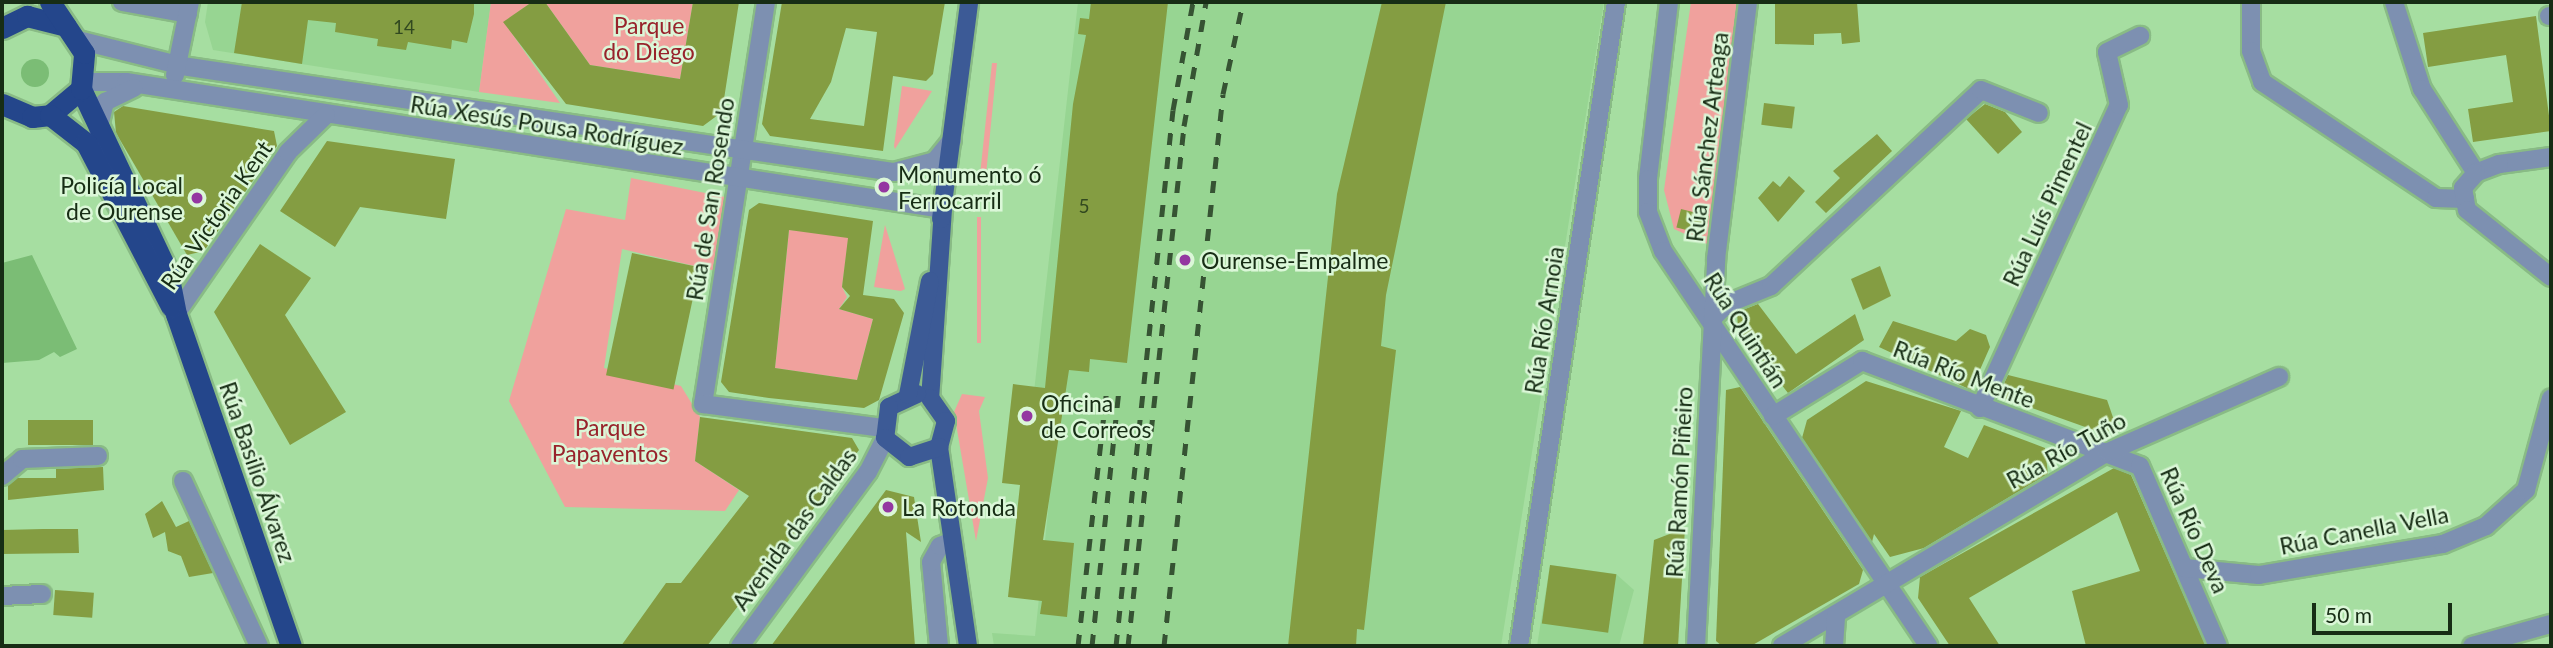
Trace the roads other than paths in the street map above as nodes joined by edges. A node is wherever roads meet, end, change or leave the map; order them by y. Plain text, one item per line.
1 (12, 2) edge
2 (50, 2) edge
3 (122, 2) edge
4 (766, 2) edge
5 (969, 2) edge
6 (1616, 2) edge
7 (1669, 2) edge
8 (1748, 2) edge
9 (2251, 2) edge
10 (2394, 2) edge
11 (189, 8) edge
12 (2, 28) edge
13 (73, 34) junction
14 (2140, 36) dead end
15 (182, 65) junction
16 (126, 82) junction
17 (82, 85) junction
18 (145, 85) junction
19 (2, 104) edge
20 (2039, 113) dead end
21 (50, 115) junction
22 (326, 115) junction
23 (98, 133) junction
24 (952, 141) junction
25 (742, 151) junction
26 (2551, 157) edge
27 (2476, 173) junction
28 (738, 179) junction
29 (2465, 199) junction
30 (943, 209) junction
31 (2551, 277) edge
32 (176, 313) junction
33 (1712, 319) junction
34 (2279, 377) dead end
35 (908, 395) junction
36 (930, 398) junction
37 (2551, 398) edge
38 (1980, 408) junction
39 (1773, 416) junction
40 (884, 433) junction
41 (2546, 435) edge
42 (939, 447) junction
43 (2108, 452) junction
44 (98, 456) dead end
45 (919, 457) junction
46 (2, 476) edge
47 (183, 481) dead end
48 (949, 536) junction
49 (2185, 568) junction
50 (1886, 584) junction
51 (42, 594) dead end
52 (2, 596) edge
53 (961, 608) junction
54 (935, 614) junction
55 (1836, 614) junction
56 (2551, 624) edge
57 (259, 646) edge
58 (291, 646) edge
59 (740, 646) edge
60 (939, 646) edge
61 (968, 646) edge
62 (1518, 646) edge
63 (1696, 646) edge
64 (1782, 646) edge
65 (1834, 646) edge
66 (1928, 646) edge
67 (2218, 646) edge
68 (2472, 646) edge

1 - 12 highway
2 - 13 highway
3 - 11 street
4 - 25 street, Rúa de San Rosendo
5 - 24 main road
6 - 62 street, Rúa Río Arnoia
7 - 33 street, Rúa Quintián
8 - 33 street, Rúa Sánchez Arteaga
9 - 29 street
10 - 27 street
11 - 15 street
12 - 13 highway
13 - 15 street, Rúa Xesús Pousa Rodríguez
13 - 17 highway, Rúa Basilio Álvarez
14 - 38 street, Rúa Luís Pimentel
15 - 16 street, Rúa Xesús Pousa Rodríguez
15 - 25 street, Rúa Xesús Pousa Rodríguez
16 - 17 street, Rúa Xesús Pousa Rodríguez
16 - 18 street, Rúa Xesús Pousa Rodríguez
17 - 21 highway
17 - 23 highway, Rúa Basilio Álvarez
18 - 22 street, Rúa Xesús Pousa Rodríguez
18 - 23 street, Rúa Xesús Pousa Rodríguez
19 - 21 highway
20 - 33 street
21 - 32 highway, Rúa Basilio Álvarez
22 - 28 street, Rúa Xesús Pousa Rodríguez
22 - 32 street, Rúa Victoria Kent
23 - 32 highway, Rúa Basilio Álvarez
24 - 25 street, Rúa Xesús Pousa Rodríguez
24 - 30 main road
25 - 28 street, Rúa de San Rosendo
26 - 27 street
27 - 29 street
28 - 30 street, Rúa Xesús Pousa Rodríguez
28 - 40 street, Rúa de San Rosendo
29 - 31 street
30 - 35 main road
30 - 36 main road
32 - 58 highway, Rúa Basilio Álvarez
33 - 39 street, Rúa Quintián
33 - 63 street, Rúa Ramón Piñeiro
34 - 43 street, Rúa Río Tuño
35 - 36 main road
35 - 40 main road
36 - 42 main road
37 - 41 street, Rúa Canella Vella
38 - 39 street, Rúa Río Mente
38 - 43 street, Rúa Río Mente
39 - 50 street, Rúa Quintián
40 - 45 main road
40 - 59 street, Avenida das Caldas
41 - 49 street, Rúa Canella Vella
42 - 45 main road
42 - 48 main road
43 - 49 street, Rúa Río Deva
43 - 50 street, Rúa Río Tuño
44 - 46 street
45 - 48 main road
47 - 57 street
48 - 53 main road
48 - 54 street
49 - 67 street, Rúa Río Deva
50 - 55 street, Rúa Río Tuño
50 - 66 street, Rúa Quintián
51 - 52 street
53 - 54 street
53 - 61 main road
54 - 60 street
55 - 64 street, Rúa Río Tuño
55 - 65 street
56 - 68 street

